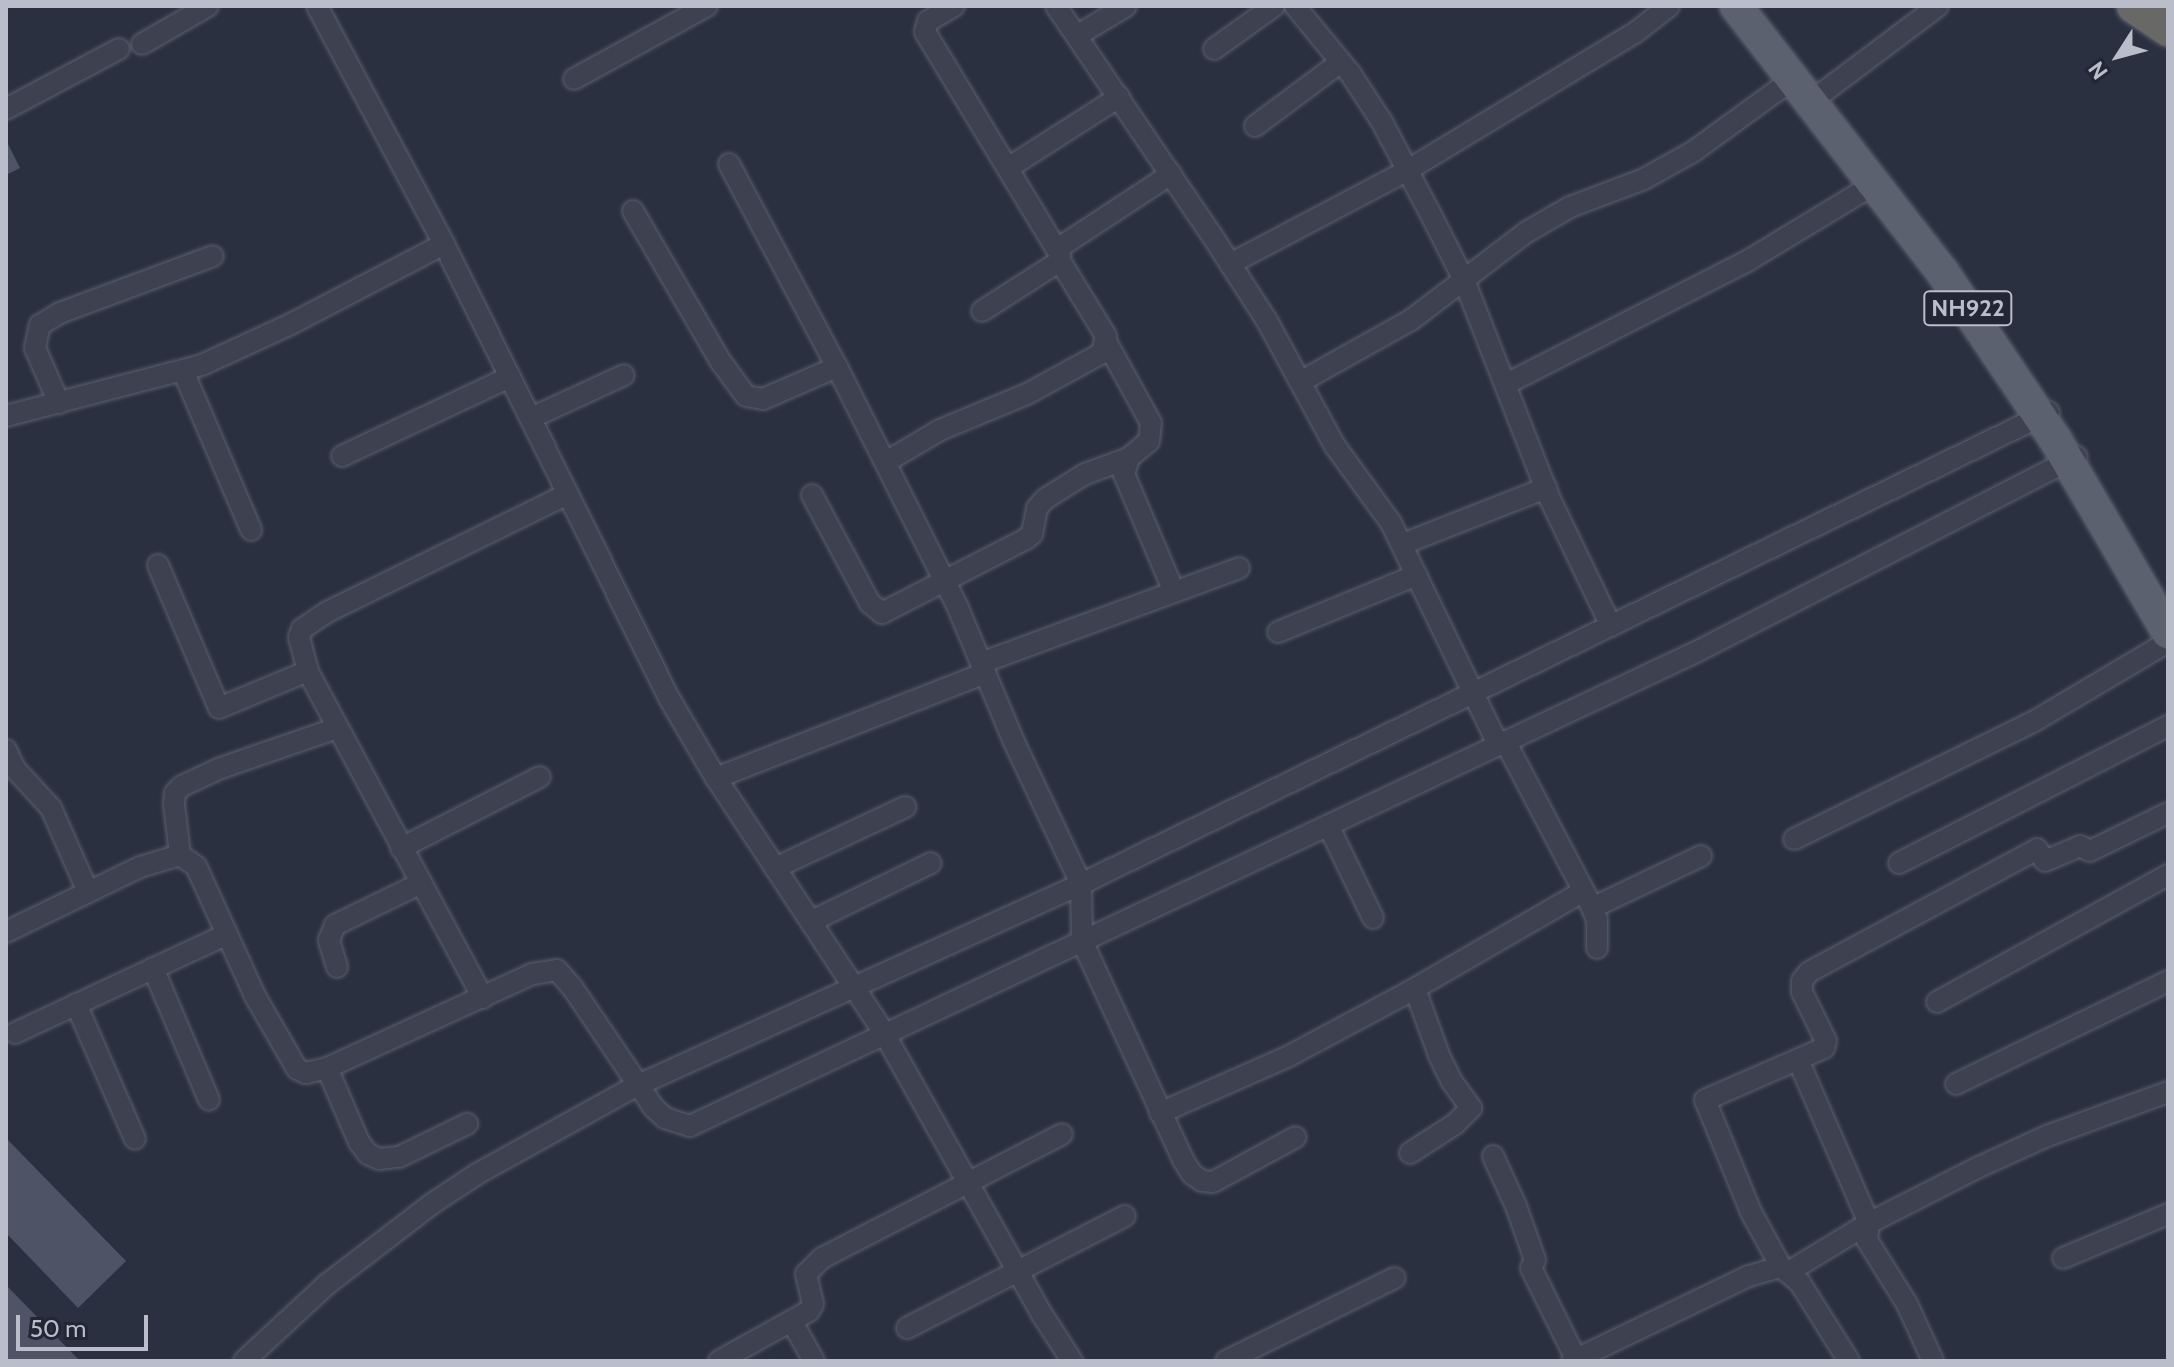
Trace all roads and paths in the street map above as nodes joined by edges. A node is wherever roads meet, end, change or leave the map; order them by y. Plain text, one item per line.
1 (208, 6) edge
2 (317, 6) edge
3 (707, 6) edge
4 (954, 6) edge
5 (1056, 6) edge
6 (1126, 6) edge
7 (1274, 6) edge
8 (1295, 6) edge
9 (1669, 6) edge
10 (1736, 6) edge
11 (1754, 6) edge
12 (1938, 6) edge
13 (2134, 6) edge
14 (2168, 29) edge
15 (1078, 35) junction
16 (142, 44) dead end
17 (119, 49) dead end
18 (1214, 49) dead end
19 (1341, 62) junction
20 (574, 79) dead end
21 (1793, 79) junction
22 (1821, 94) junction
23 (1119, 97) junction
24 (6, 109) edge
25 (1255, 126) dead end
26 (729, 164) dead end
27 (1008, 168) junction
28 (1408, 170) junction
29 (1171, 174) junction
30 (1873, 185) junction
31 (633, 211) dead end
32 (444, 244) junction
33 (213, 256) dead end
34 (1059, 256) junction
35 (1230, 264) junction
36 (1464, 280) junction
37 (982, 311) dead end
38 (1107, 343) junction
39 (837, 367) junction
40 (183, 371) junction
41 (624, 375) dead end
42 (510, 377) junction
43 (1300, 382) junction
44 (1506, 384) junction
45 (59, 403) junction
46 (2047, 413) junction
47 (6, 416) edge
48 (531, 418) junction
49 (342, 456) dead end
50 (2075, 457) junction
51 (1129, 458) junction
52 (886, 462) junction
53 (1546, 488) junction
54 (568, 494) junction
55 (812, 495) dead end
56 (251, 530) dead end
57 (1403, 544) junction
58 (158, 565) dead end
59 (1239, 568) dead end
60 (1417, 575) junction
61 (946, 583) junction
62 (1174, 592) junction
63 (2168, 602) edge
64 (1611, 626) junction
65 (1278, 632) dead end
66 (2168, 632) edge
67 (2168, 642) edge
68 (983, 668) junction
69 (308, 671) junction
70 (1473, 692) junction
71 (2168, 726) edge
72 (337, 728) junction
73 (1502, 743) junction
74 (6, 750) edge
75 (540, 777) dead end
76 (716, 778) junction
77 (905, 807) dead end
78 (2168, 813) edge
79 (1329, 827) junction
80 (1794, 839) dead end
81 (401, 848) junction
82 (180, 855) junction
83 (1701, 856) dead end
84 (931, 863) dead end
85 (1899, 863) dead end
86 (775, 868) junction
87 (2168, 875) edge
88 (421, 883) junction
89 (1081, 884) junction
90 (88, 892) junction
91 (1588, 899) junction
92 (1373, 918) dead end
93 (812, 921) junction
94 (6, 932) edge
95 (227, 934) junction
96 (1082, 941) junction
97 (1597, 948) dead end
98 (337, 967) dead end
99 (153, 968) junction
100 (2168, 981) edge
101 (855, 987) junction
102 (1415, 989) junction
103 (483, 998) junction
104 (1937, 1002) dead end
105 (76, 1004) junction
106 (15, 1033) dead end
107 (884, 1033) junction
108 (1799, 1062) junction
109 (327, 1068) junction
110 (1956, 1084) dead end
111 (636, 1086) junction
112 (2168, 1092) edge
113 (209, 1100) dead end
114 (1160, 1113) junction
115 (467, 1124) dead end
116 (1062, 1134) dead end
117 (1296, 1137) dead end
118 (135, 1139) dead end
119 (1410, 1153) dead end
120 (1493, 1156) dead end
121 (969, 1184) junction
122 (2168, 1214) edge
123 (1125, 1216) dead end
124 (1869, 1223) junction
125 (2063, 1258) dead end
126 (1785, 1269) junction
127 (1018, 1272) junction
128 (1395, 1278) dead end
129 (792, 1322) junction
130 (907, 1328) dead end
131 (1574, 1360) edge
132 (244, 1361) edge
133 (719, 1361) edge
134 (814, 1361) edge
135 (1072, 1361) edge
136 (1226, 1361) edge
137 (1849, 1361) edge
138 (1933, 1361) edge

1 - 16 street
2 - 32 street
3 - 20 street
4 - 27 street
5 - 15 street
6 - 15 street
7 - 18 street
8 - 19 street
9 - 28 street
10 - 21 main road, NH922
11 - 22 main road
12 - 22 street
13 - 14 highway
15 - 23 street
17 - 24 street
19 - 25 street
19 - 28 street
21 - 30 main road, NH922
21 - 36 street
22 - 46 main road
23 - 27 street
23 - 29 street
26 - 39 street
27 - 34 street
28 - 35 street
28 - 36 street
29 - 34 street
29 - 35 street
30 - 44 street
30 - 46 main road, NH922
31 - 39 street
32 - 40 street
32 - 42 street
33 - 45 street
34 - 37 street
34 - 38 street
35 - 43 street
36 - 43 street
36 - 44 street
38 - 51 street
38 - 52 street
39 - 52 street
40 - 45 street
40 - 56 street
41 - 48 street
42 - 48 street
42 - 49 street
43 - 57 street
44 - 53 street
45 - 47 street
46 - 50 main road
46 - 64 street
48 - 54 street
50 - 63 main road
50 - 66 main road
50 - 73 street
51 - 61 street
51 - 62 street
52 - 61 street
53 - 57 street
53 - 64 street
54 - 69 street
54 - 76 street
55 - 61 street
57 - 60 street
58 - 69 street
59 - 62 street
60 - 65 street
60 - 70 street
61 - 68 street
62 - 68 street
64 - 70 street
67 - 80 street
68 - 76 street
68 - 89 street
69 - 72 street
70 - 73 street
70 - 89 street
71 - 85 street
72 - 81 street
72 - 82 street
73 - 79 street
73 - 91 street
74 - 90 street
75 - 81 street
76 - 86 street
77 - 86 street
78 - 108 street
79 - 92 street
79 - 96 street
81 - 88 street
82 - 90 street
82 - 95 street
83 - 91 street
84 - 93 street
86 - 93 street
87 - 104 street
88 - 98 street
88 - 103 street
89 - 96 street
89 - 101 street
90 - 94 street
91 - 97 street
91 - 102 street
93 - 101 street
95 - 99 street
95 - 109 street
96 - 107 street
96 - 114 street
99 - 105 street
99 - 113 street
100 - 110 street
101 - 107 street
101 - 111 street
102 - 114 street
102 - 119 street
103 - 109 street
103 - 111 street
105 - 106 street
105 - 118 street
107 - 111 street
107 - 121 street
108 - 124 street
108 - 126 street
109 - 115 street
111 - 132 street
112 - 124 street
114 - 117 street
116 - 121 street
120 - 131 street
121 - 127 street
121 - 129 street
122 - 125 street
123 - 127 street
124 - 126 street
124 - 138 street
126 - 131 street
126 - 137 street
127 - 130 street
127 - 135 street
128 - 136 street
129 - 133 street
129 - 134 street

